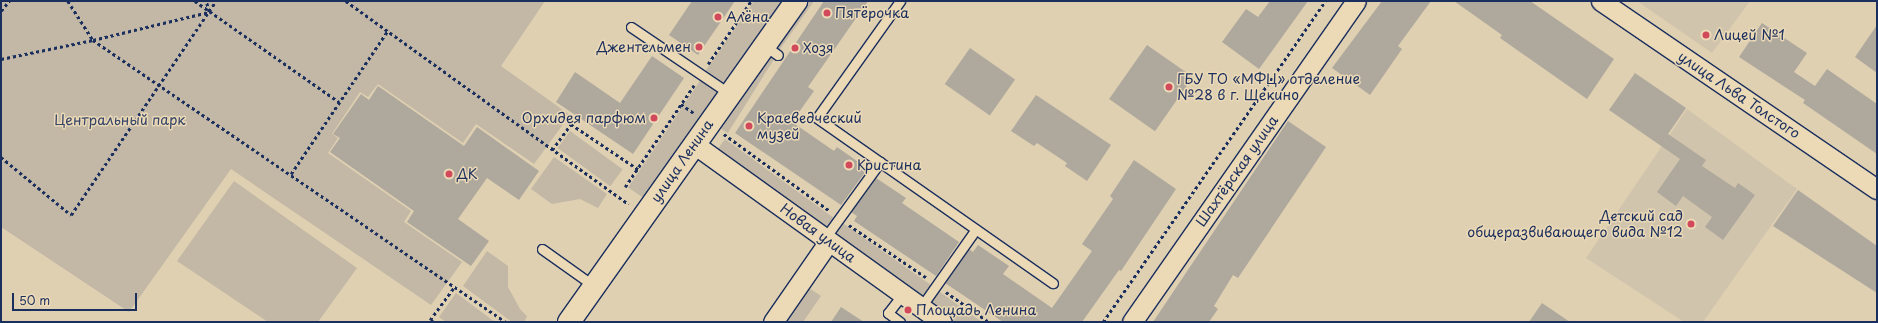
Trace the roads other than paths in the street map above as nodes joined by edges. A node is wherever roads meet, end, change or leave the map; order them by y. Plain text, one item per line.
1 (796, 1) edge
2 (900, 1) edge
3 (1356, 1) edge
4 (1601, 1) edge
5 (631, 27) dead end
6 (730, 94) junction
7 (694, 144) junction
8 (880, 162) junction
9 (1877, 189) edge
10 (976, 228) junction
11 (827, 240) junction
12 (542, 249) dead end
13 (1053, 282) dead end
14 (594, 286) junction
15 (903, 294) junction
16 (921, 307) junction
17 (898, 321) edge
18 (569, 322) edge
19 (773, 322) edge
20 (942, 322) edge
21 (1132, 322) edge

1 - 6 street, улица Ленина
2 - 8 lane
3 - 21 street, Шахтёрская улица
4 - 9 street, улица Льва Толстого
5 - 6 lane
6 - 7 street, улица Ленина
7 - 11 street, Новая улица
7 - 14 street, улица Ленина
8 - 10 lane
8 - 11 lane
10 - 13 lane
10 - 16 lane
11 - 15 street, Новая улица
11 - 19 street
12 - 14 lane
14 - 18 street, улица Ленина
15 - 16 street, Новая улица
15 - 17 lane
16 - 20 street, Новая улица

